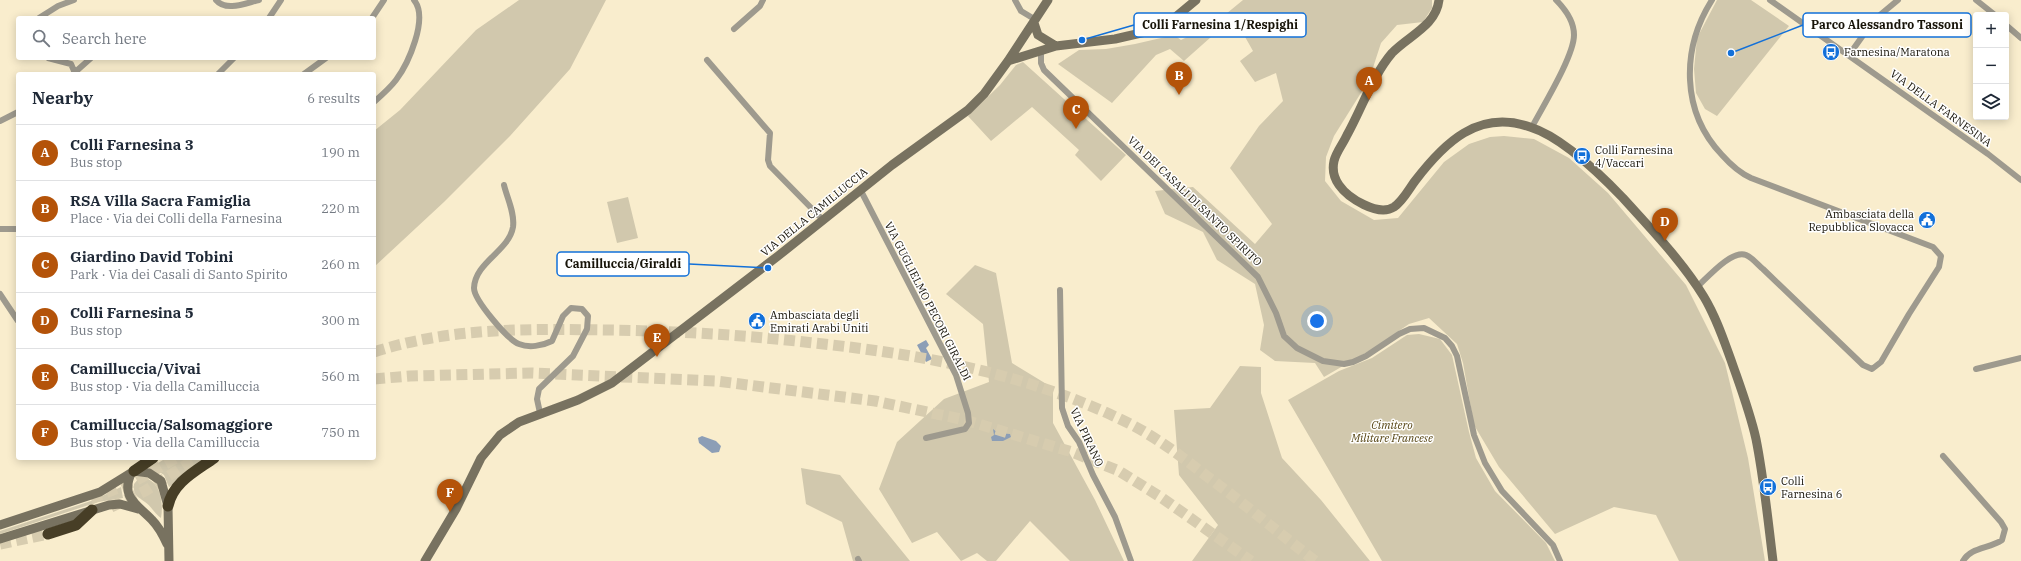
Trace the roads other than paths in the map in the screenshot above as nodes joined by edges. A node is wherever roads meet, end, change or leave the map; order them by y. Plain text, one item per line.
1 (74, 0) edge
2 (216, 0) edge
3 (259, 0) edge
4 (281, 0) edge
5 (384, 0) edge
6 (414, 0) edge
7 (763, 0) edge
8 (1015, 0) edge
9 (1048, 0) edge
10 (1196, 0) edge
11 (1440, 0) edge
12 (1556, 0) edge
13 (1712, 0) edge
14 (1770, 0) edge
15 (1898, 0) edge
16 (1976, 0) edge
17 (1991, 12) edge
18 (42, 16) edge
19 (270, 16) edge
20 (373, 16) edge
21 (1035, 21) junction
22 (2009, 28) edge
23 (734, 29) dead end
24 (2021, 38) edge
25 (1056, 46) junction
26 (1041, 52) junction
27 (1849, 55) junction
28 (56, 60) edge
29 (89, 60) edge
30 (232, 60) edge
31 (323, 60) edge
32 (707, 60) dead end
33 (1008, 61) junction
34 (74, 72) edge
35 (75, 72) edge
36 (220, 72) edge
37 (307, 72) edge
38 (376, 100) edge
39 (16, 113) edge
40 (0, 121) edge
41 (1532, 127) junction
42 (2021, 180) edge
43 (504, 185) dead end
44 (861, 191) junction
45 (823, 220) junction
46 (0, 229) edge
47 (16, 229) edge
48 (1697, 287) junction
49 (1060, 290) dead end
50 (0, 294) edge
51 (16, 318) edge
52 (2021, 358) edge
53 (1976, 369) dead end
54 (540, 413) junction
55 (926, 438) dead end
56 (1943, 456) dead end
57 (150, 460) edge
58 (211, 460) edge
59 (133, 472) junction
60 (168, 506) junction
61 (138, 509) junction
62 (92, 510) junction
63 (168, 520) junction
64 (154, 522) junction
65 (0, 525) edge
66 (48, 534) tunnel mouth
67 (0, 539) edge
68 (168, 549) junction
69 (169, 561) edge
70 (425, 561) edge
71 (1131, 561) edge
72 (1560, 561) edge
73 (1773, 561) edge
74 (1963, 561) edge

1 - 18 street
2 - 3 street
4 - 19 street
5 - 20 street
6 - 38 street
7 - 23 street
8 - 21 street
9 - 21 street, VIA DELLA CAMILLUCCIA
10 - 25 street
11 - 41 street
12 - 41 street
13 - 48 street
14 - 27 street, VIA DELLA FARNESINA
15 - 27 street
16 - 17 street
21 - 25 street
21 - 33 street, VIA DELLA CAMILLUCCIA
22 - 24 street
25 - 26 street
26 - 33 street
26 - 72 street, VIA DEI CASALI DI SANTO SPIRITO
27 - 42 street, VIA DELLA FARNESINA
28 - 34 street
29 - 35 street
30 - 36 street
31 - 37 street
32 - 45 street
33 - 44 street, VIA DELLA CAMILLUCCIA
39 - 40 street
41 - 48 street
43 - 54 street
44 - 45 street, VIA DELLA CAMILLUCCIA
44 - 55 street, VIA GUGLIELMO PECORI GIRALDI
45 - 54 street, VIA DELLA CAMILLUCCIA
46 - 47 street
48 - 73 street
49 - 71 street, VIA PIRANO
50 - 51 street
52 - 53 street
54 - 70 street, VIA DELLA CAMILLUCCIA
56 - 74 street
57 - 59 highway
58 - 60 highway
59 - 60 street
59 - 61 street
59 - 65 street
60 - 63 street
61 - 62 street
61 - 64 street
62 - 66 highway
62 - 67 street
63 - 64 street
63 - 68 street
64 - 68 street
68 - 69 street

